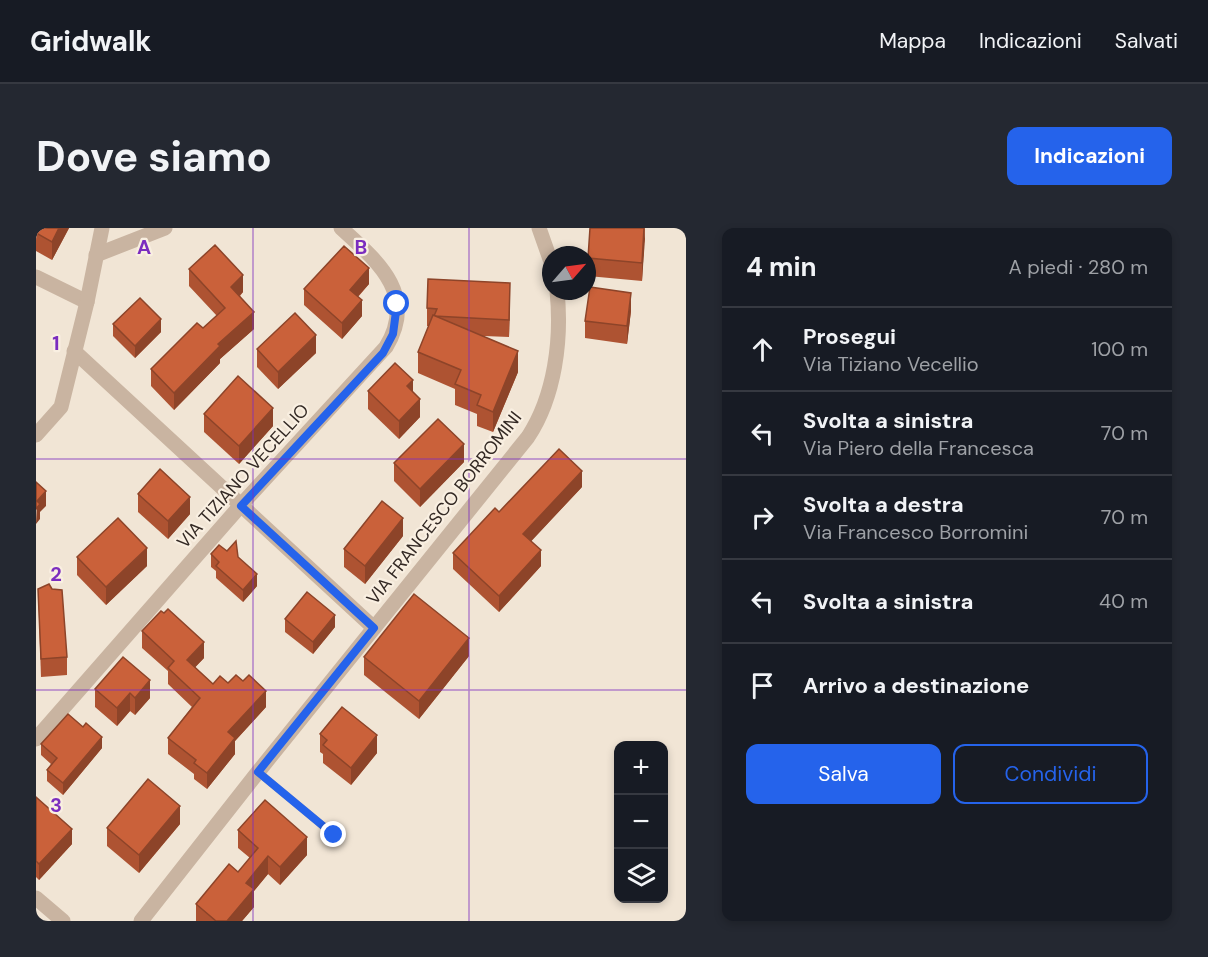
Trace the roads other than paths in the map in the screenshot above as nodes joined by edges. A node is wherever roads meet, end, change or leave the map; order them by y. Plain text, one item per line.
1 (102, 228) edge
2 (165, 228) edge
3 (341, 228) edge
4 (538, 228) edge
5 (545, 246) edge
6 (96, 255) junction
7 (36, 277) edge
8 (557, 300) edge
9 (87, 302) junction
10 (74, 351) junction
11 (36, 435) edge
12 (241, 506) junction
13 (374, 628) junction
14 (36, 739) edge
15 (258, 772) junction
16 (334, 835) dead end
17 (36, 898) edge
18 (63, 921) edge
19 (141, 921) edge

1 - 6 street
2 - 6 street
3 - 12 street, VIA TIZIANO VECELLIO
4 - 5 street
6 - 9 street
7 - 9 street
8 - 13 street, VIA FRANCESCO BORROMINI
9 - 10 street
10 - 11 street
10 - 12 street
12 - 13 street
12 - 14 street, VIA TIZIANO VECELLIO
13 - 15 street, VIA FRANCESCO BORROMINI
15 - 16 lane
15 - 19 street, VIA FRANCESCO BORROMINI
17 - 18 street

